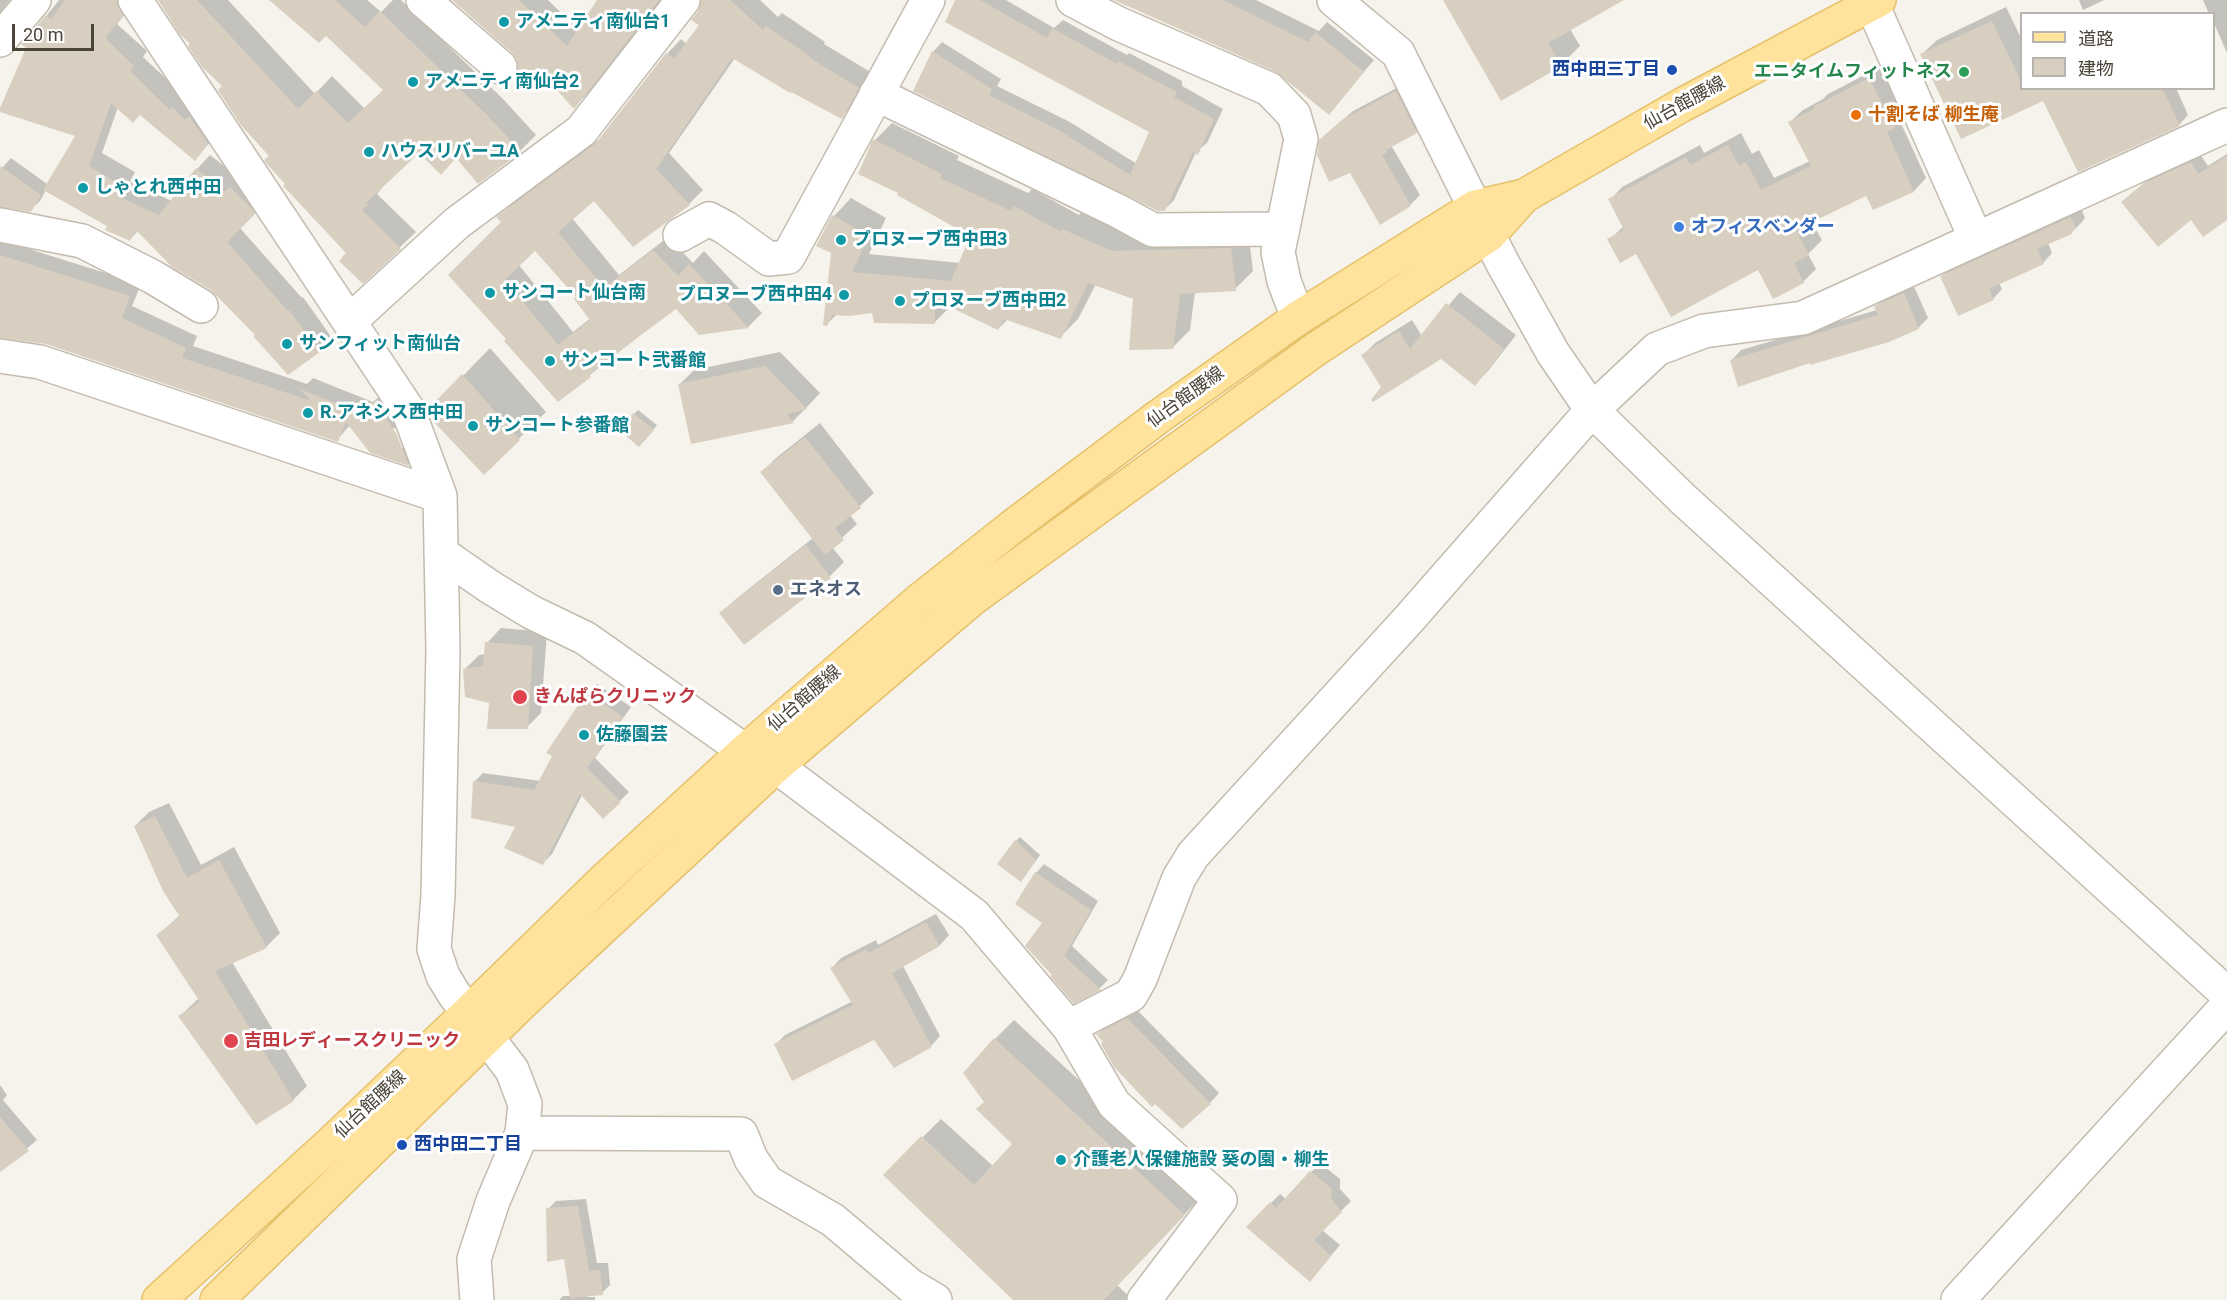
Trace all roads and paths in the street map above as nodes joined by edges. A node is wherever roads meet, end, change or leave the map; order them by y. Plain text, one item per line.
1 (34, 0) edge
2 (135, 0) edge
3 (423, 0) edge
4 (682, 0) edge
5 (928, 0) edge
6 (1073, 0) edge
7 (1334, 0) edge
8 (1874, 1) edge
9 (0, 40) edge
10 (500, 67) dead end
11 (876, 94) junction
12 (2227, 125) edge
13 (1482, 221) junction
14 (0, 225) edge
15 (1283, 229) junction
16 (680, 235) dead end
17 (1976, 239) junction
18 (201, 306) dead end
19 (1298, 318) junction
20 (350, 321) junction
21 (0, 356) edge
22 (1593, 410) junction
23 (440, 496) junction
24 (441, 553) junction
25 (745, 751) junction
26 (776, 766) junction
27 (2227, 994) edge
28 (2227, 1006) edge
29 (477, 1025) junction
30 (1069, 1027) junction
31 (522, 1133) junction
32 (159, 1300) edge
33 (217, 1300) edge
34 (477, 1300) edge
35 (935, 1300) edge
36 (1144, 1300) edge
37 (1958, 1300) edge

1 - 9 street
2 - 20 street
3 - 10 street
4 - 20 street
5 - 11 street
6 - 15 street
7 - 13 street
8 - 13 main road, 仙台館腰線
8 - 17 street
11 - 15 street
11 - 16 street
12 - 17 street
13 - 19 main road, 仙台館腰線
13 - 22 street
13 - 26 main road, 仙台館腰線
14 - 18 street
15 - 19 street
17 - 22 street
19 - 25 main road, 仙台館腰線
20 - 23 street
21 - 23 street
22 - 27 street
22 - 30 street
23 - 24 street
24 - 25 street
24 - 29 street
25 - 29 main road, 仙台館腰線
26 - 29 main road, 仙台館腰線
26 - 30 street
28 - 37 street
29 - 31 street
29 - 32 main road, 仙台館腰線
29 - 33 main road, 仙台館腰線
30 - 36 street
31 - 34 street
31 - 35 street

